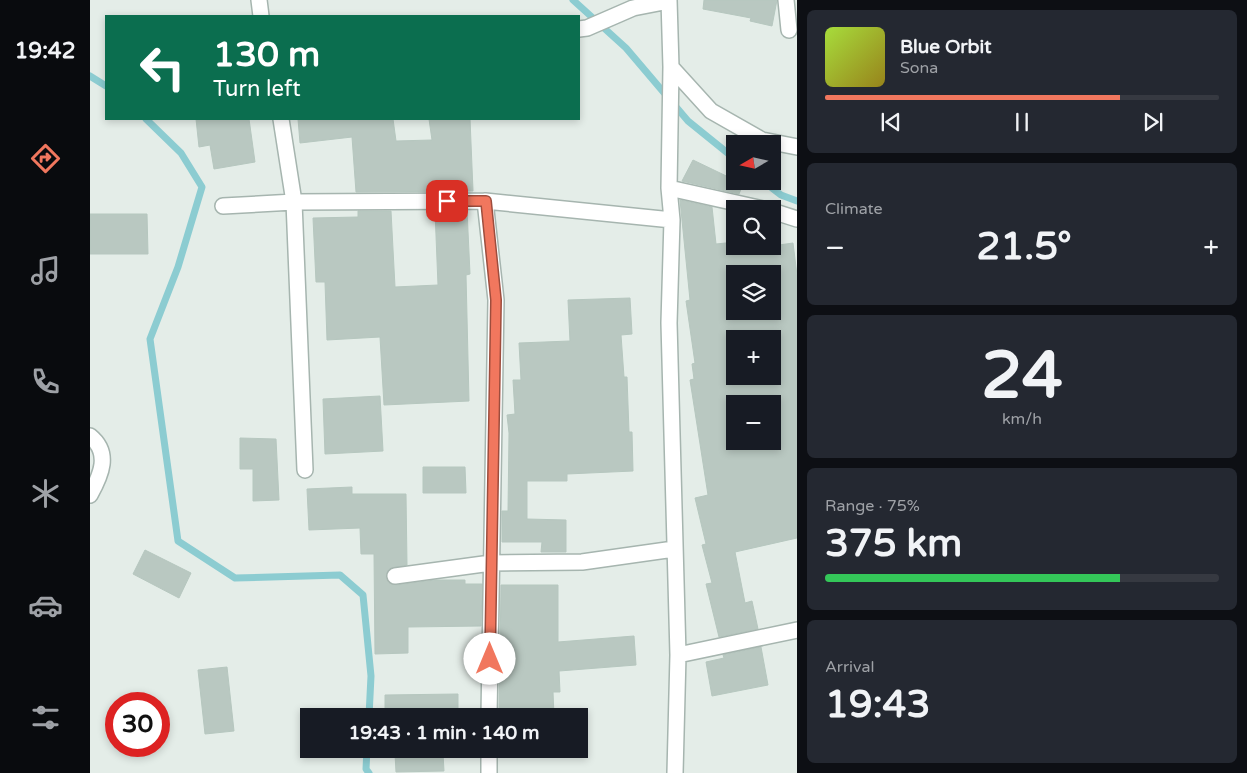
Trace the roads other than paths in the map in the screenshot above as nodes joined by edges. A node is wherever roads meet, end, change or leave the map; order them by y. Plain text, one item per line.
1 (259, 0) edge
2 (786, 0) edge
3 (669, 1) edge
4 (261, 15) edge
5 (583, 29) edge
6 (789, 30) dead end
7 (670, 74) junction
8 (281, 120) edge
9 (797, 147) edge
10 (669, 188) junction
11 (486, 201) junction
12 (726, 201) edge
13 (294, 202) junction
14 (223, 206) dead end
15 (781, 214) edge
16 (797, 219) edge
17 (672, 220) junction
18 (90, 436) edge
19 (305, 470) dead end
20 (90, 495) edge
21 (674, 549) junction
22 (491, 563) junction
23 (395, 576) dead end
24 (797, 630) edge
25 (678, 655) junction
26 (489, 708) edge
27 (489, 758) edge
28 (489, 773) edge
29 (675, 773) edge

1 - 4 street
2 - 6 street
3 - 5 street
3 - 7 street
7 - 9 street
7 - 10 street
8 - 13 street
10 - 12 street
10 - 17 street
11 - 13 street
11 - 17 street
11 - 22 street
13 - 14 street
13 - 19 street
15 - 16 street
17 - 21 street
18 - 20 street
21 - 22 street
21 - 25 street
22 - 23 street
22 - 26 street
24 - 25 street
25 - 29 street
27 - 28 street

